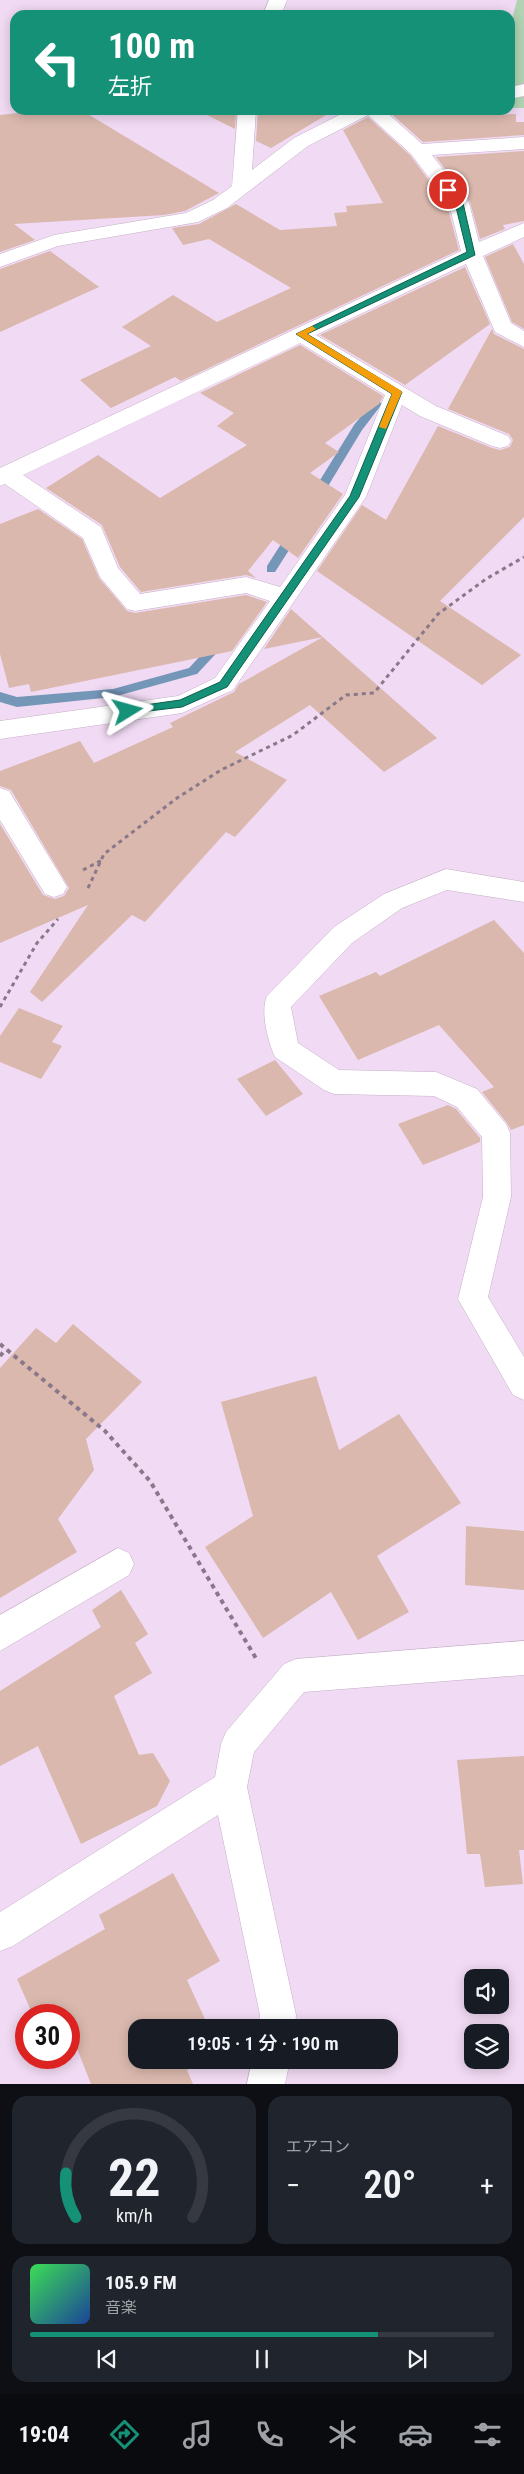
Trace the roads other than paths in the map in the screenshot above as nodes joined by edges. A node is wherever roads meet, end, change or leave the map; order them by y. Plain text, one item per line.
1 (247, 115) edge
2 (353, 115) edge
3 (378, 115) edge
4 (524, 144) edge
5 (418, 150) junction
6 (241, 188) junction
7 (524, 229) edge
8 (472, 253) junction
9 (0, 261) edge
10 (300, 334) junction
11 (524, 340) edge
12 (397, 392) junction
13 (500, 441) dead end
14 (3, 476) edge
15 (285, 597) junction
16 (0, 730) edge
17 (0, 798) edge
18 (54, 887) dead end
19 (524, 892) edge
20 (524, 1385) edge
21 (118, 1564) dead end
22 (0, 1634) edge
23 (524, 1658) edge
24 (230, 1787) junction
25 (0, 1933) edge
26 (277, 2019) edge
27 (268, 2069) edge
28 (266, 2084) edge

1 - 6 street
2 - 6 street
3 - 5 street
4 - 5 street
5 - 8 street
6 - 9 street
7 - 8 street
8 - 10 street
8 - 11 street
10 - 12 street
10 - 14 street
12 - 13 street
12 - 15 street
14 - 15 street
15 - 16 street
17 - 18 street
19 - 20 street
21 - 22 street
23 - 24 street
24 - 25 street
24 - 26 street
27 - 28 street

